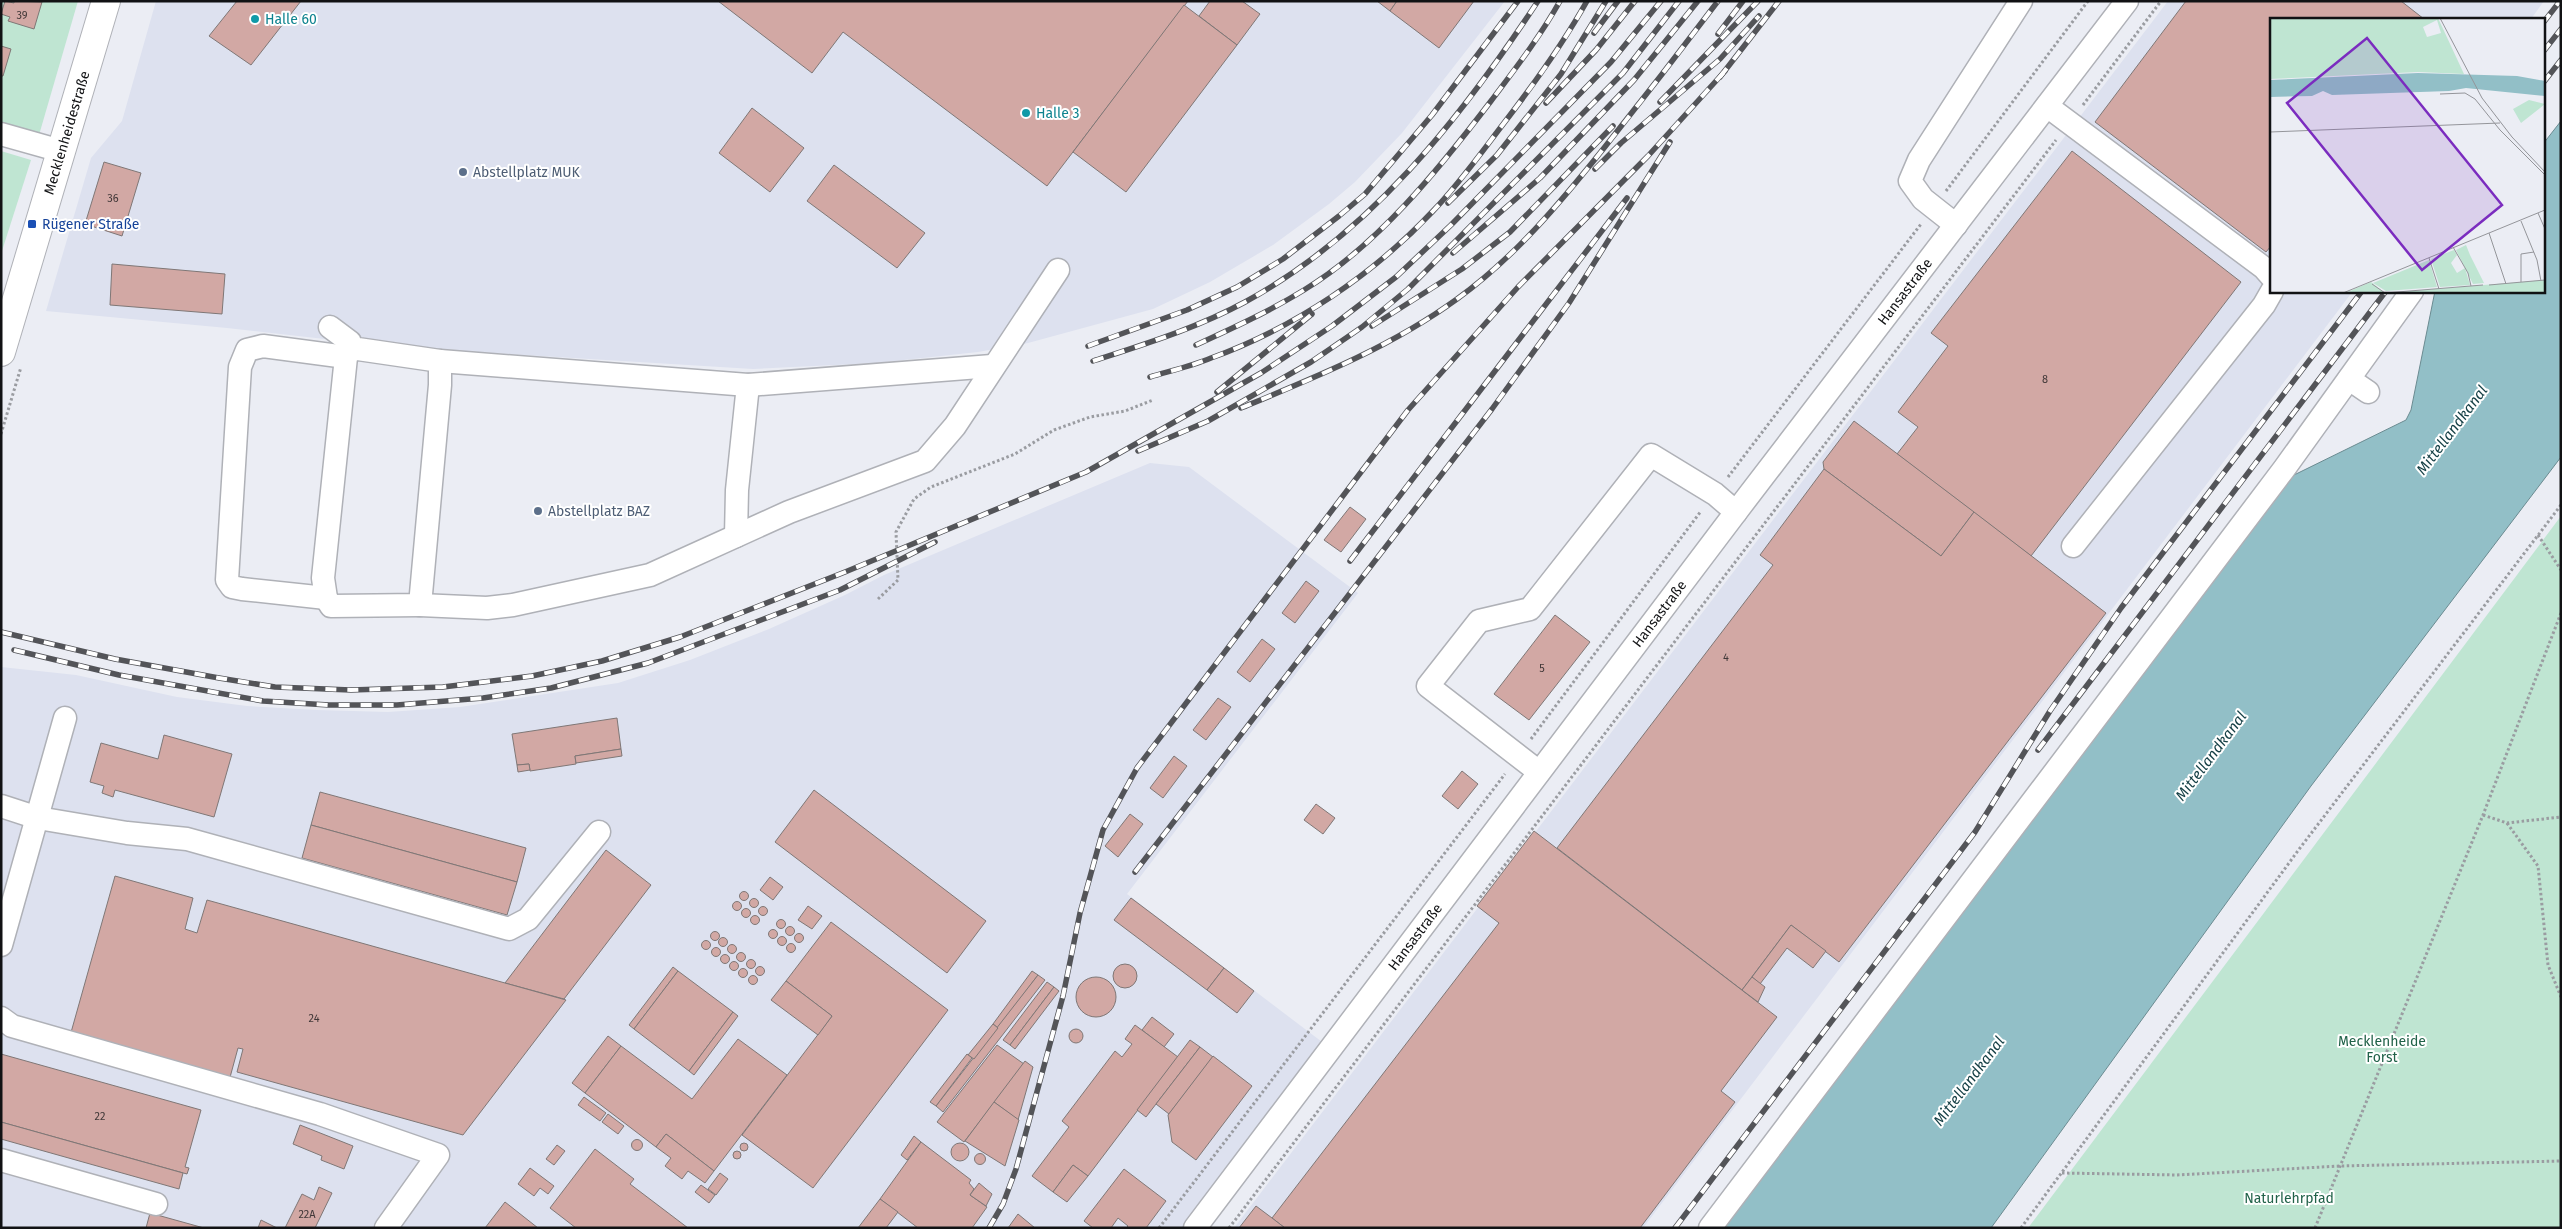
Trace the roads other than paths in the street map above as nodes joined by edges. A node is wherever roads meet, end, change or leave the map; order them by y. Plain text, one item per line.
1 (106, 1) edge
2 (2020, 1) edge
3 (2127, 1) edge
4 (2047, 106) junction
5 (1, 134) edge
6 (61, 151) junction
7 (1956, 225) junction
8 (1058, 270) dead end
9 (2270, 275) edge
10 (2271, 292) edge
11 (2411, 292) edge
12 (330, 327) dead end
13 (1, 352) edge
14 (348, 352) junction
15 (440, 361) junction
16 (992, 366) junction
17 (2349, 379) junction
18 (748, 385) junction
19 (2368, 392) dead end
20 (1736, 512) junction
21 (736, 536) junction
22 (2073, 546) dead end
23 (326, 598) junction
24 (420, 605) junction
25 (65, 718) dead end
26 (1539, 772) junction
27 (1, 806) edge
28 (38, 818) junction
29 (599, 832) dead end
30 (1, 945) edge
31 (1, 1018) edge
32 (1, 1160) edge
33 (156, 1204) dead end
34 (386, 1228) edge
35 (1195, 1228) edge
36 (1710, 1228) edge

1 - 6 main road, Mecklenheidestraße
2 - 7 street
3 - 4 street, Hansastraße
4 - 7 street, Hansastraße
4 - 9 street
5 - 6 street
6 - 13 main road, Mecklenheidestraße
7 - 20 street, Hansastraße
8 - 16 street
10 - 22 street
11 - 17 street
12 - 14 street
14 - 15 street
14 - 23 street
14 - 23 street
15 - 18 street
15 - 24 street
16 - 18 street
16 - 21 street
17 - 19 street
17 - 36 street
18 - 21 street
20 - 26 street, Hansastraße
20 - 26 street
21 - 24 street
23 - 24 street
25 - 28 street
26 - 35 street, Hansastraße
27 - 28 street
28 - 29 street
28 - 30 street
31 - 34 street
32 - 33 street

